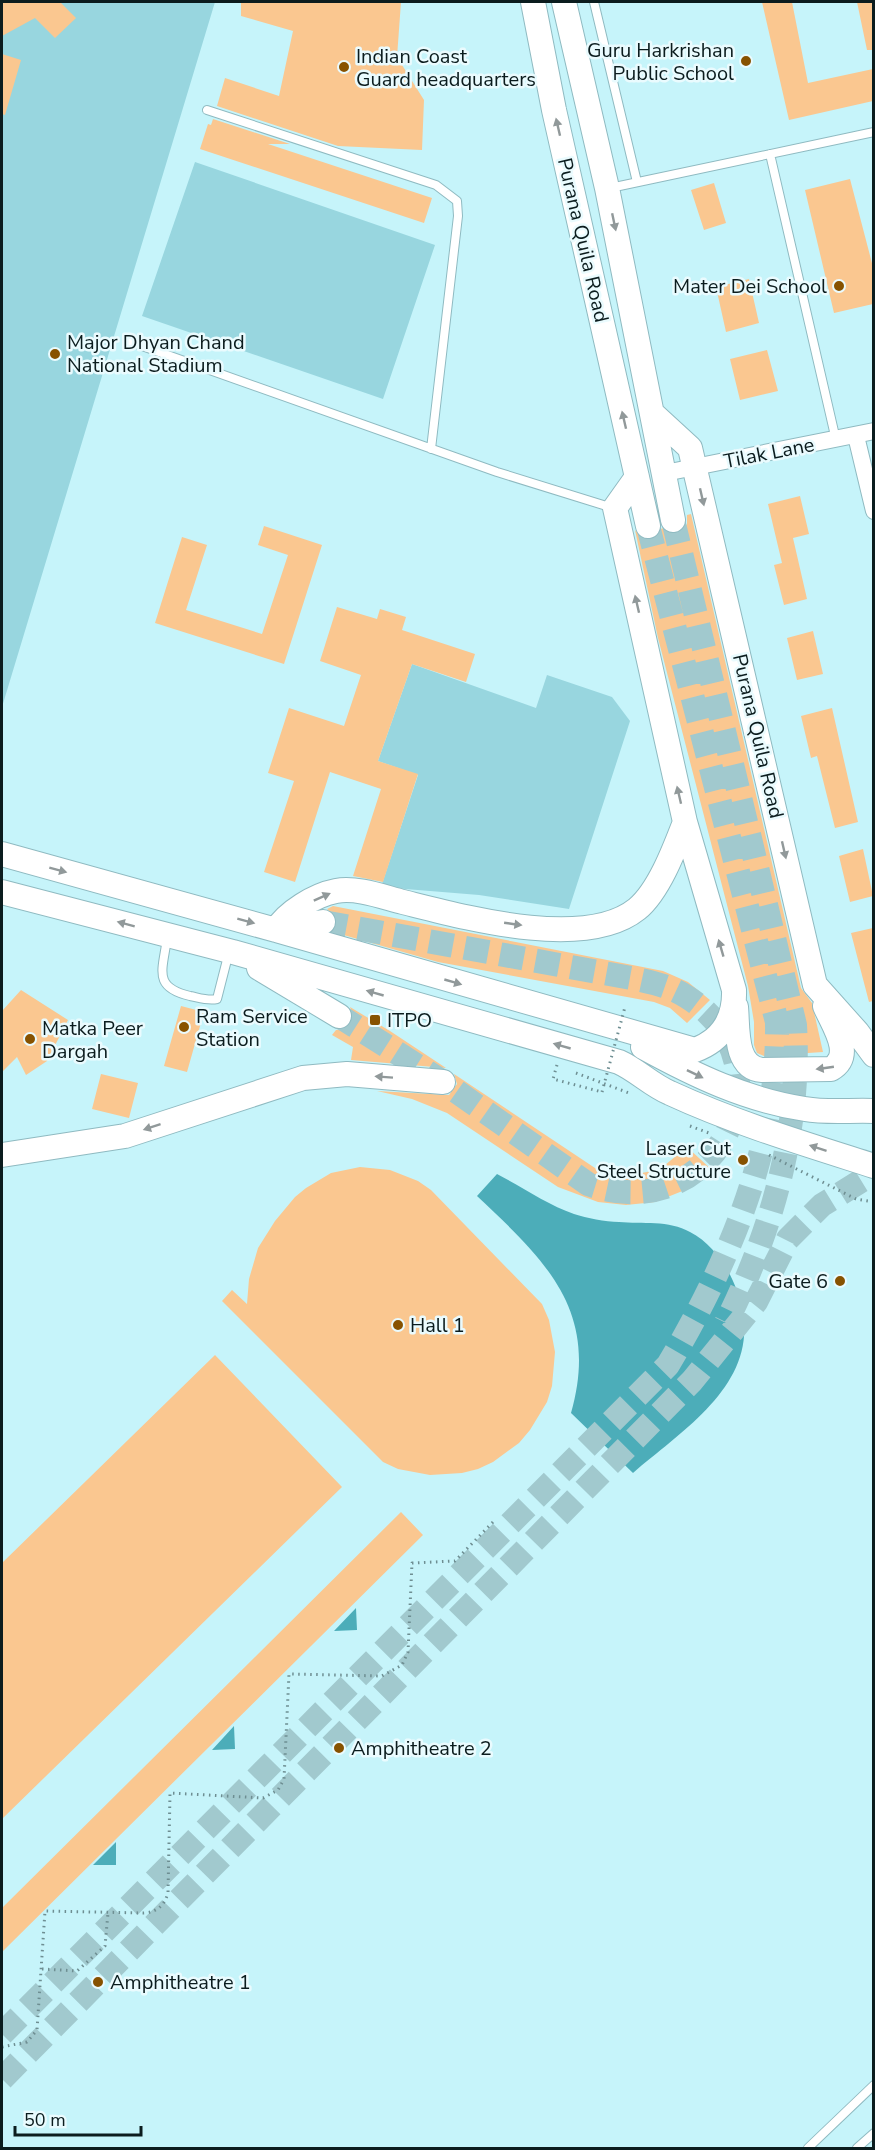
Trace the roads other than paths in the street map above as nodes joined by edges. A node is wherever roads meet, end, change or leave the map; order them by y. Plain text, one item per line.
1 (533, 2) edge
2 (564, 2) edge
3 (594, 2) edge
4 (207, 110) dead end
5 (873, 132) edge
6 (770, 154) junction
7 (637, 182) junction
8 (607, 188) junction
9 (128, 341) dead end
10 (653, 414) junction
11 (873, 431) edge
12 (856, 436) junction
13 (836, 440) junction
14 (431, 449) junction
15 (695, 467) junction
16 (665, 473) junction
17 (637, 477) junction
18 (615, 508) junction
19 (873, 511) edge
20 (673, 520) tunnel mouth
21 (648, 526) tunnel mouth
22 (685, 822) junction
23 (2, 854) edge
24 (2, 892) edge
25 (323, 922) tunnel mouth
26 (276, 930) junction
27 (168, 935) junction
28 (231, 952) junction
29 (815, 985) junction
30 (734, 990) junction
31 (339, 1017) tunnel mouth
32 (607, 1027) junction
33 (873, 1055) edge
34 (443, 1082) dead end
35 (873, 1111) edge
36 (2, 1155) edge
37 (873, 1166) edge
38 (873, 2085) edge
39 (873, 2133) edge
40 (808, 2148) edge
41 (857, 2148) edge

17 -> 1 main road, Purana Quila Road
2 - 8 main road, Purana Quila Road
3 - 7 lane
4 - 14 lane
5 - 6 lane
6 - 7 lane
6 - 13 lane
7 - 8 lane
8 -> 10 main road, Purana Quila Road
9 - 14 lane
10 - 15 main road, Purana Quila Road
10 - 16 main road, Purana Quila Road
11 - 12 street, Tilak Lane
12 - 13 street, Tilak Lane
12 - 19 street
13 - 15 street, Tilak Lane
14 - 18 lane
15 - 16 street, Tilak Lane
15 -> 29 main road, Purana Quila Road
16 - 20 main road, Purana Quila Road
17 - 18 main road
17 - 21 main road, Purana Quila Road
22 -> 18 main road
26 -> 22 main road
30 -> 22 main road
23 -> 26 main road
27 -> 24 main road
25 - 26 main road
26 -> 32 main road
27 - 28 main road
27 - 28 lane
28 - 31 main road
37 -> 28 main road
29 -> 30 main road
29 - 33 main road, Purana Quila Road
30 - 32 main road
32 -> 35 main road
34 -> 36 main road
38 - 40 lane
39 - 41 lane

